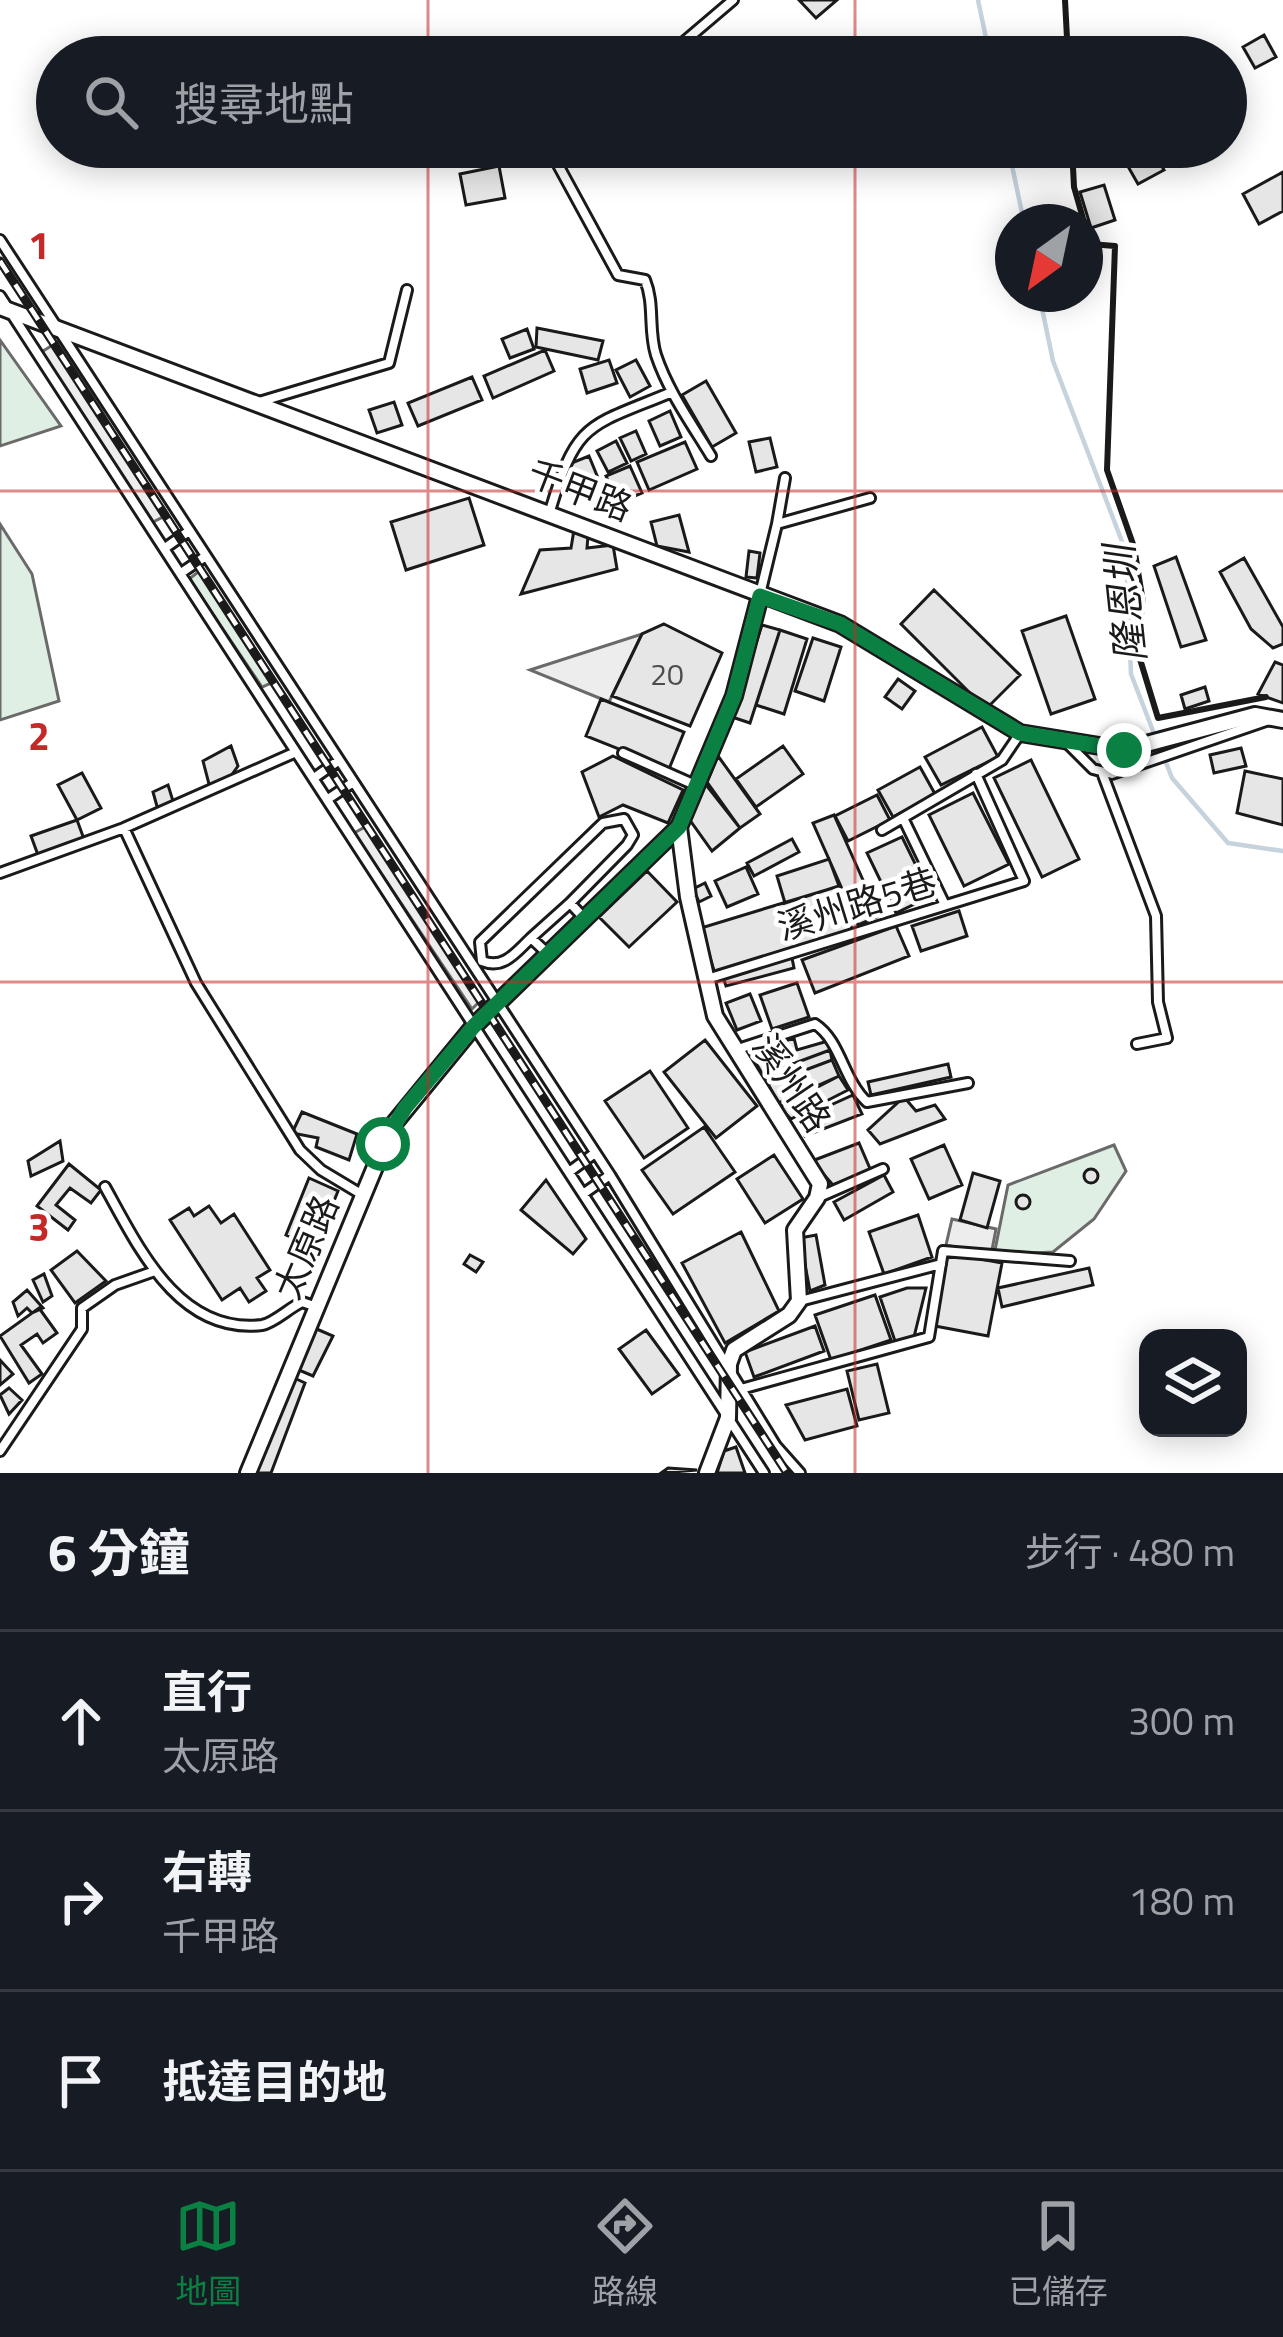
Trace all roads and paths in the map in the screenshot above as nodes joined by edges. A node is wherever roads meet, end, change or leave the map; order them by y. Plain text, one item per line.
1 (733, 0) edge
2 (691, 36) edge
3 (560, 168) edge
4 (0, 240) edge
5 (407, 290) dead end
6 (0, 296) edge
7 (5, 308) edge
8 (58, 328) junction
9 (672, 392) junction
10 (257, 403) junction
11 (711, 456) dead end
12 (785, 478) dead end
13 (870, 498) dead end
14 (550, 511) junction
15 (777, 524) junction
16 (189, 531) junction
17 (165, 548) junction
18 (206, 556) junction
19 (181, 573) junction
20 (760, 596) junction
21 (1280, 719) edge
22 (1020, 733) junction
23 (1069, 745) junction
24 (296, 752) junction
25 (623, 753) dead end
26 (338, 760) junction
27 (976, 774) junction
28 (1103, 775) junction
29 (314, 778) junction
30 (352, 783) junction
31 (695, 784) junction
32 (328, 800) junction
33 (904, 820) junction
34 (679, 827) junction
35 (124, 828) junction
36 (882, 830) dead end
37 (0, 873) edge
38 (570, 903) junction
39 (946, 905) junction
40 (584, 918) junction
41 (532, 938) junction
42 (547, 953) junction
43 (706, 980) junction
44 (496, 1004) junction
45 (474, 1026) junction
46 (1138, 1044) dead end
47 (733, 1050) junction
48 (968, 1083) dead end
49 (595, 1153) junction
50 (883, 1169) dead end
51 (568, 1172) junction
52 (610, 1175) junction
53 (105, 1187) dead end
54 (362, 1193) junction
55 (583, 1194) junction
56 (817, 1198) junction
57 (1070, 1261) dead end
58 (941, 1264) junction
59 (152, 1272) junction
60 (799, 1301) junction
61 (314, 1306) junction
62 (729, 1364) junction
63 (736, 1391) junction
64 (728, 1418) junction
65 (0, 1451) edge
66 (248, 1473) edge
67 (707, 1473) edge
68 (764, 1473) edge
69 (800, 1473) edge

1 - 2 lane
3 - 9 lane
4 - 8 lane
5 - 10 lane
6 - 7 lane
7 - 8 street, 千甲路
7 - 17 lane
8 - 10 street, 千甲路
8 - 16 lane
9 - 11 lane
9 - 14 lane
10 - 14 street, 千甲路
12 - 15 lane
13 - 15 lane
14 - 20 street, 千甲路
15 - 20 lane
16 - 17 lane
16 - 18 lane
17 - 19 lane
18 - 19 lane
18 - 26 lane
19 - 24 lane
20 - 22 street, 千甲路
20 - 31 street, 太原路
21 - 23 street, 千甲路
21 - 28 lane
22 - 23 street, 千甲路
22 - 27 lane
23 - 28 lane
24 - 29 lane
24 - 35 lane
25 - 31 lane
26 - 29 lane
26 - 30 lane
27 - 33 lane
27 - 39 lane, 溪州路5巷
28 - 46 lane
29 - 32 lane
30 - 32 lane
30 - 44 lane
31 - 34 street, 太原路
32 - 45 lane
33 - 36 lane
33 - 39 lane
34 - 40 street, 太原路
34 - 43 street, 溪州路
35 - 37 lane
35 - 54 lane
38 - 40 lane
38 - 41 lane
38 - 41 lane
39 - 43 lane, 溪州路5巷
40 - 42 street, 太原路
41 - 42 lane
42 - 44 street, 太原路
43 - 47 street, 溪州路
44 - 45 street, 太原路
44 - 49 lane
45 - 51 lane
45 - 54 street, 太原路
47 - 48 lane
47 - 56 street, 溪州路
49 - 51 lane
49 - 52 lane
50 - 56 lane
51 - 55 lane
52 - 55 lane
52 - 62 lane
53 - 59 lane
54 - 61 street, 太原路
55 - 64 lane
56 - 60 street
57 - 58 lane
58 - 60 lane
58 - 63 lane
59 - 61 lane
59 - 65 lane
60 - 62 street
61 - 66 street, 太原路
62 - 63 street
63 - 64 street
63 - 69 lane
64 - 67 street
64 - 68 lane

